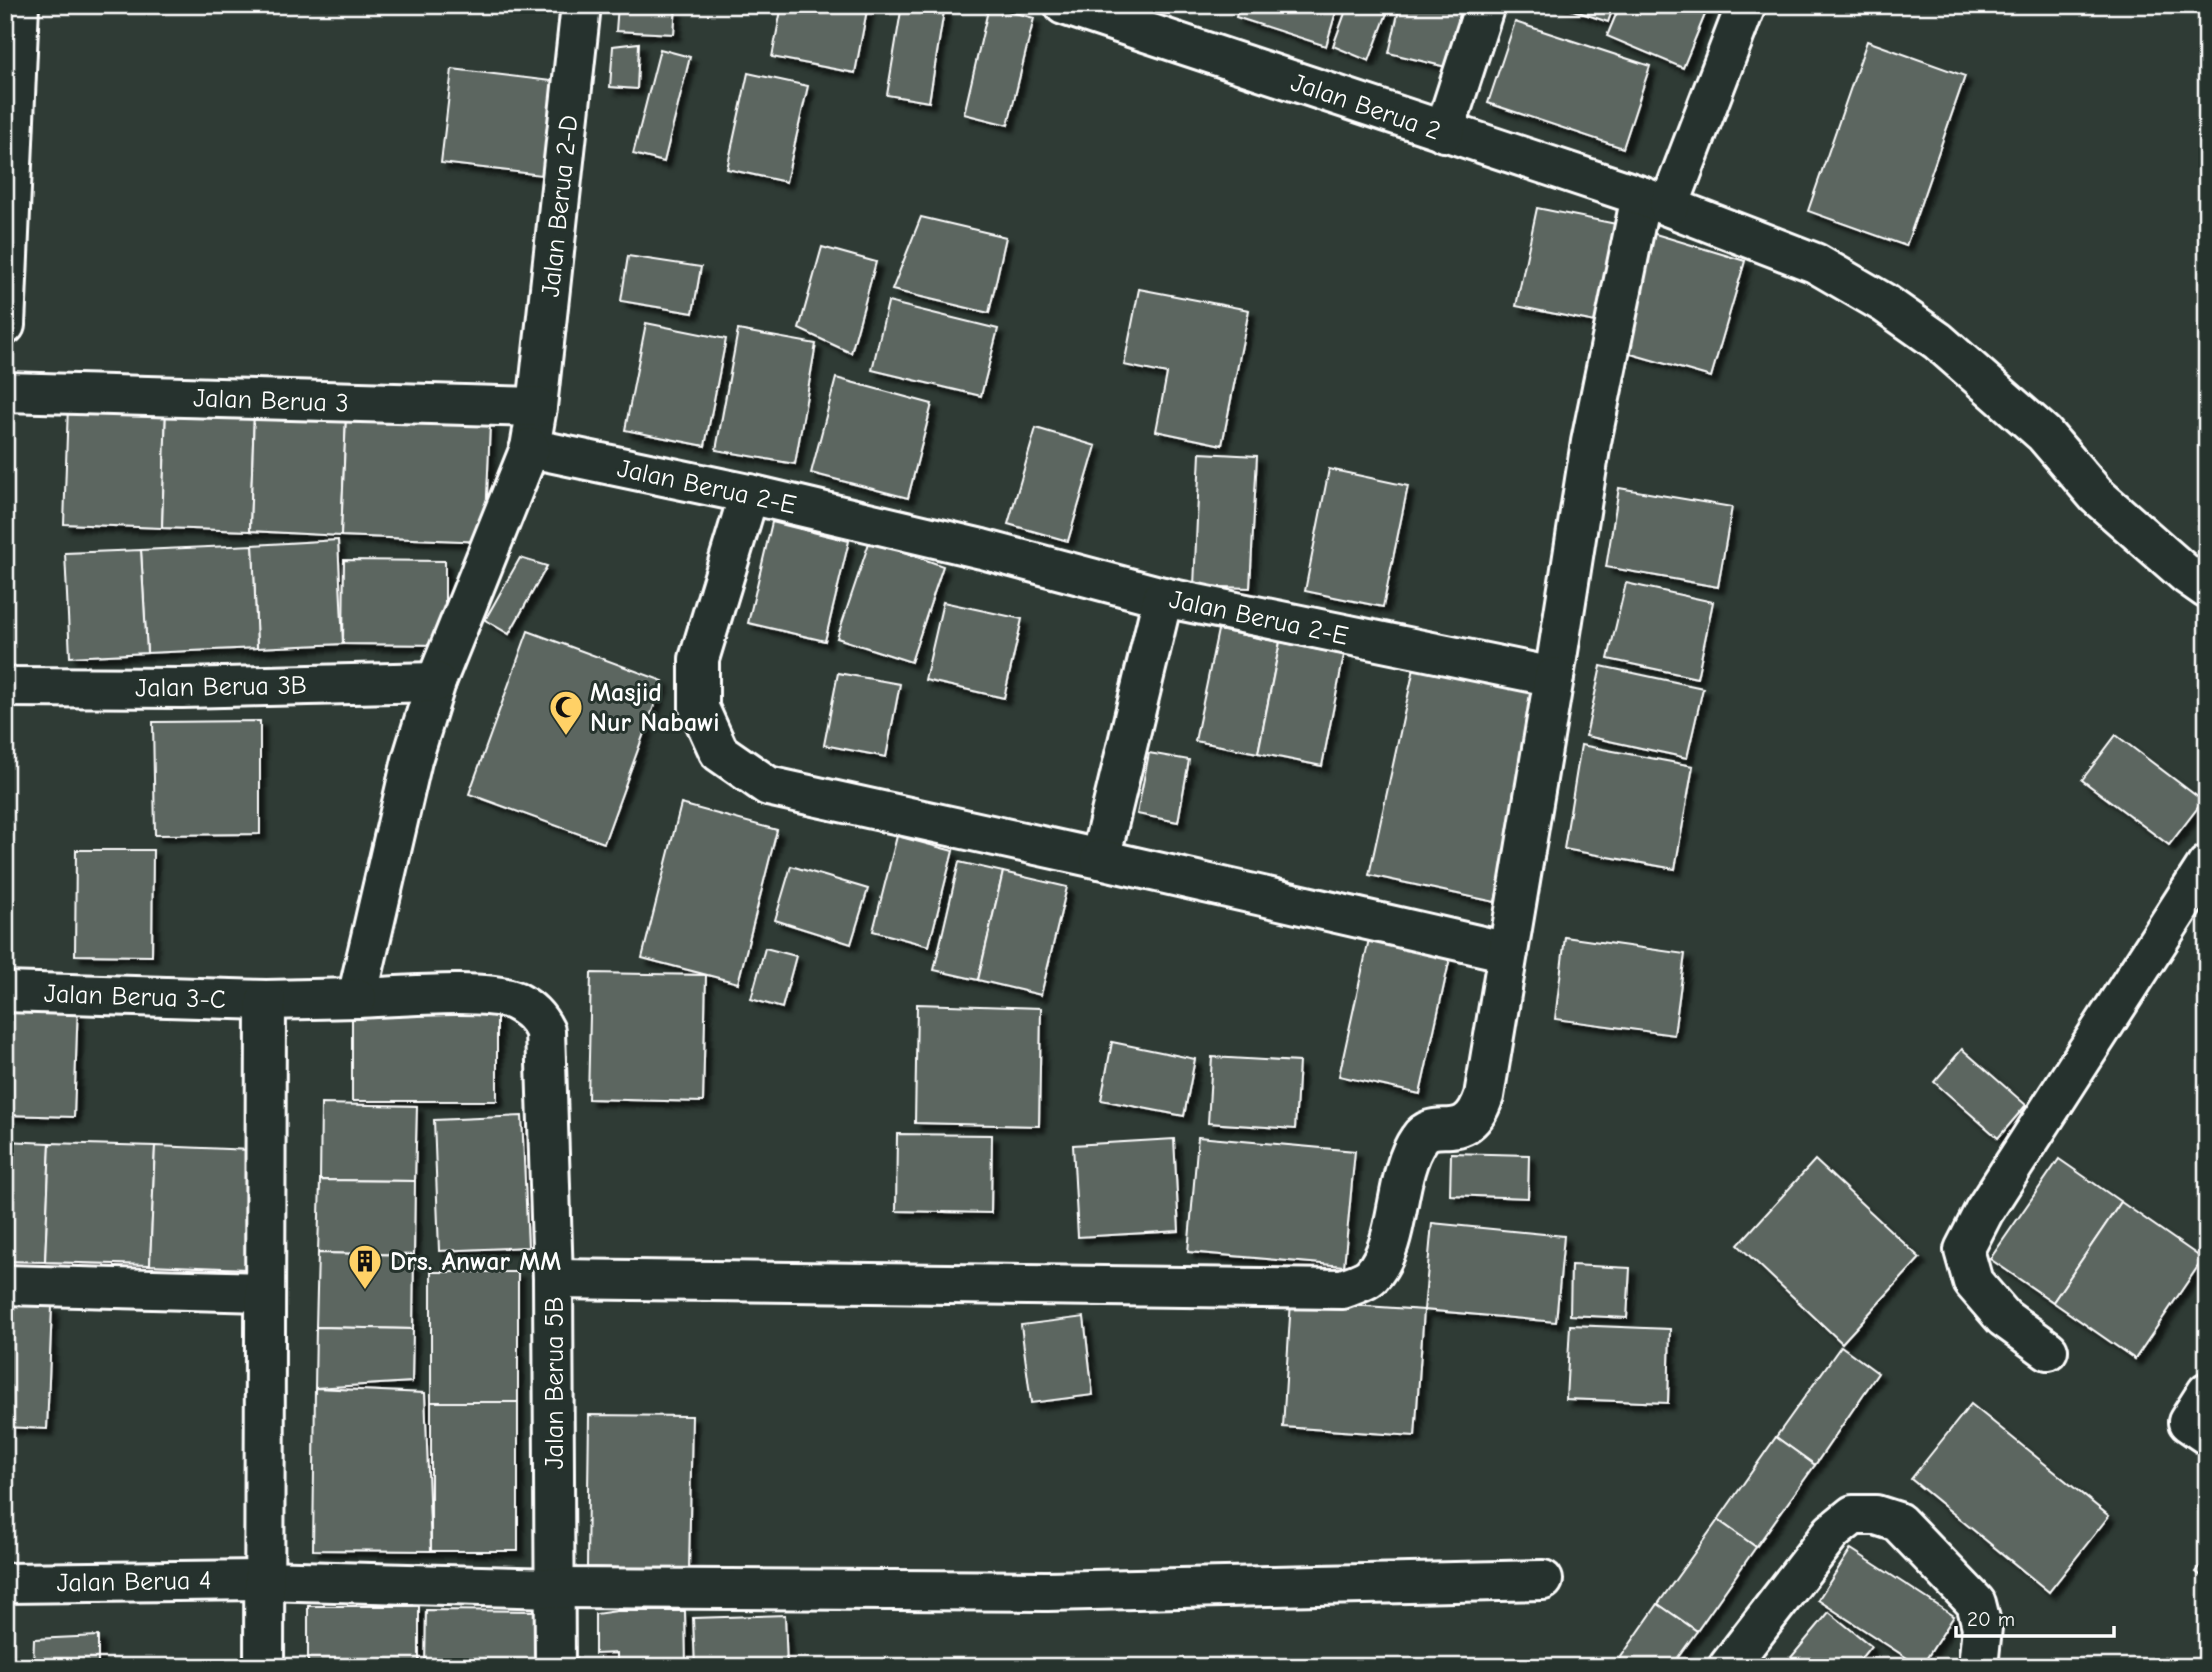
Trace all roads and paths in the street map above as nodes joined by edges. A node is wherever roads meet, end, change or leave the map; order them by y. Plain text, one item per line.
1 (19, 5) edge
2 (581, 5) edge
3 (1064, 5) edge
4 (1485, 5) edge
5 (1746, 5) edge
6 (1444, 132) junction
7 (1655, 201) junction
8 (5, 325) edge
9 (5, 392) edge
10 (537, 407) junction
11 (530, 448) junction
12 (749, 494) junction
13 (2207, 589) edge
14 (1163, 597) junction
15 (1554, 677) junction
16 (436, 682) junction
17 (5, 687) edge
18 (1100, 859) junction
19 (2207, 865) edge
20 (1508, 951) junction
21 (5, 992) edge
22 (358, 998) junction
23 (266, 1000) junction
24 (538, 1016) joint
25 (553, 1279) junction
26 (5, 1285) edge
27 (263, 1292) junction
28 (2048, 1350) dead end
29 (2207, 1392) edge
30 (2207, 1435) edge
31 (262, 1580) junction
32 (1544, 1580) dead end
33 (5, 1583) edge
34 (554, 1588) junction
35 (264, 1667) edge
36 (555, 1667) edge
37 (1728, 1667) edge
38 (1978, 1667) edge

1 - 8 street
2 - 10 street, Jalan Berua 2-D
3 - 6 street, Jalan Berua 2
4 - 6 street
5 - 7 street
6 - 7 street, Jalan Berua 2
7 - 13 street, Jalan Berua 2
7 - 15 street
9 - 10 street, Jalan Berua 3
10 - 11 street
11 - 12 street, Jalan Berua 2-E
11 - 16 street
12 - 14 street, Jalan Berua 2-E
12 - 18 street
14 - 15 street, Jalan Berua 2-E
14 - 18 street
15 - 20 street
16 - 17 street, Jalan Berua 3B
16 - 22 street
18 - 20 street
19 - 28 street
20 - 25 street
21 - 23 street, Jalan Berua 3-C
22 - 23 street, Jalan Berua 3-C
22 - 24 street, Jalan Berua 3-C
23 - 27 street
24 - 25 street, Jalan Berua 5B
25 - 34 street, Jalan Berua 5B
26 - 27 street
27 - 31 street
29 - 30 street
31 - 33 street, Jalan Berua 4
31 - 34 street, Jalan Berua 4
31 - 35 street
32 - 34 street, Jalan Berua 4
34 - 36 street, Jalan Berua 5B
37 - 38 street

